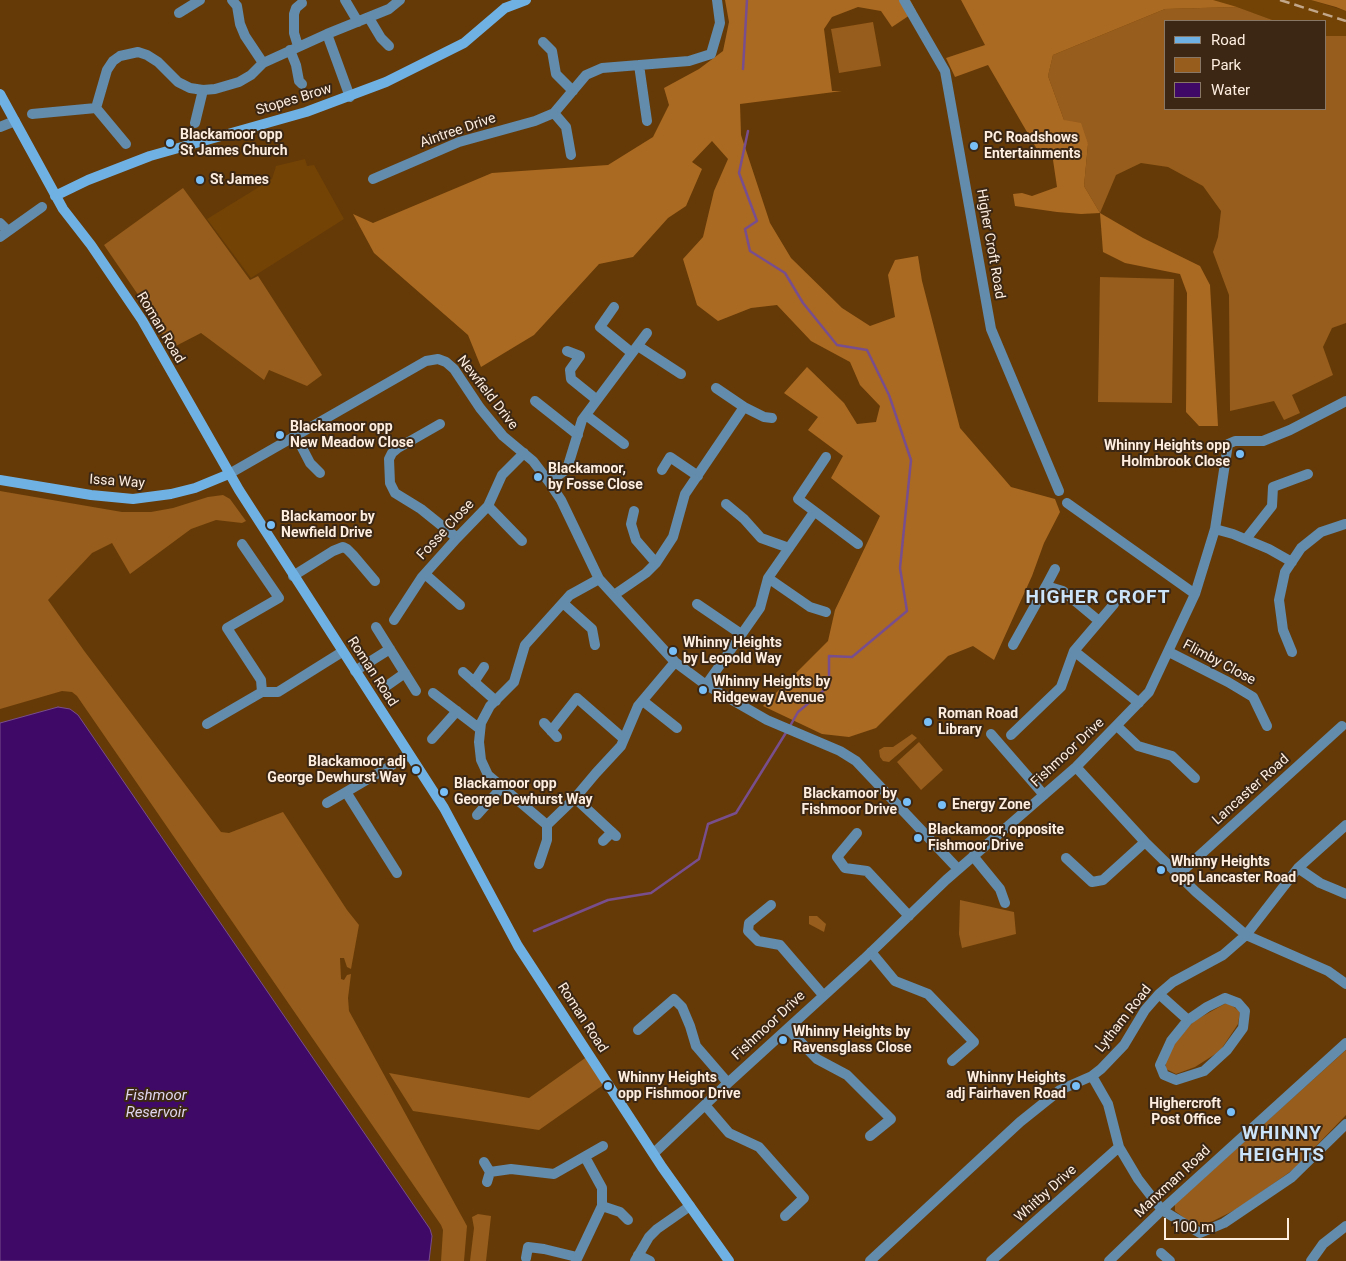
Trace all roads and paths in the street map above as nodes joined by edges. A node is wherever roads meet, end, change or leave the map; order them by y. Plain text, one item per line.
1 (200, 0) edge
2 (232, 0) edge
3 (345, 0) edge
4 (400, 0) edge
5 (526, 0) edge
6 (717, 0) edge
7 (904, 0) edge
8 (302, 3) dead end
9 (179, 13) dead end
10 (369, 18) junction
11 (358, 22) junction
12 (327, 34) junction
13 (543, 42) dead end
14 (389, 46) dead end
15 (294, 48) junction
16 (263, 62) junction
17 (639, 65) junction
18 (302, 84) dead end
19 (203, 90) junction
20 (573, 91) junction
21 (0, 94) edge
22 (350, 97) junction
23 (40, 101) dead end
24 (96, 108) junction
25 (554, 113) junction
26 (15, 121) junction
27 (647, 121) dead end
28 (195, 124) dead end
29 (0, 127) edge
30 (126, 144) dead end
31 (571, 155) dead end
32 (373, 179) dead end
33 (55, 196) junction
34 (42, 207) dead end
35 (0, 223) edge
36 (4, 234) edge
37 (614, 307) dead end
38 (647, 333) dead end
39 (635, 349) junction
40 (567, 351) dead end
41 (681, 374) dead end
42 (716, 388) dead end
43 (598, 400) junction
44 (535, 401) dead end
45 (1346, 402) edge
46 (744, 407) junction
47 (586, 415) junction
48 (772, 418) dead end
49 (440, 424) dead end
50 (578, 435) junction
51 (296, 436) junction
52 (624, 444) dead end
53 (524, 453) junction
54 (826, 457) dead end
55 (662, 470) dead end
56 (320, 473) dead end
57 (229, 474) junction
58 (1308, 474) dead end
59 (698, 476) junction
60 (0, 480) edge
61 (550, 482) junction
62 (1059, 491) dead end
63 (1067, 503) dead end
64 (726, 504) dead end
65 (488, 506) junction
66 (634, 512) dead end
67 (814, 512) junction
68 (1345, 524) edge
69 (1215, 529) junction
70 (457, 538) junction
71 (1246, 539) junction
72 (522, 541) dead end
73 (242, 544) dead end
74 (858, 544) dead end
75 (789, 548) junction
76 (1292, 562) junction
77 (656, 563) junction
78 (1055, 569) dead end
79 (425, 574) junction
80 (294, 576) junction
81 (768, 578) junction
82 (600, 579) junction
83 (375, 580) dead end
84 (1046, 586) junction
85 (1196, 594) junction
86 (614, 596) junction
87 (563, 603) junction
88 (697, 604) dead end
89 (1114, 604) dead end
90 (460, 605) dead end
91 (826, 612) dead end
92 (394, 620) dead end
93 (1099, 621) junction
94 (376, 627) dead end
95 (741, 634) junction
96 (595, 645) dead end
97 (1013, 645) dead end
98 (390, 649) junction
99 (1074, 651) junction
100 (342, 652) junction
101 (1169, 652) junction
102 (1292, 652) dead end
103 (675, 662) junction
104 (484, 668) dead end
105 (355, 671) junction
106 (463, 672) dead end
107 (404, 673) junction
108 (474, 682) junction
109 (706, 684) junction
110 (388, 685) dead end
111 (416, 691) dead end
112 (262, 692) junction
113 (433, 693) dead end
114 (496, 701) junction
115 (642, 701) junction
116 (1139, 703) junction
117 (457, 711) junction
118 (207, 724) dead end
119 (1117, 726) junction
120 (1267, 726) dead end
121 (1342, 726) dead end
122 (677, 728) dead end
123 (480, 729) junction
124 (550, 730) dead end
125 (990, 734) dead end
126 (1011, 735) dead end
127 (432, 739) dead end
128 (624, 739) junction
129 (409, 755) junction
130 (1076, 767) junction
131 (1195, 778) dead end
132 (502, 787) junction
133 (346, 792) junction
134 (1044, 795) junction
135 (575, 798) junction
136 (327, 803) dead end
137 (477, 816) dead end
138 (547, 825) junction
139 (1346, 825) edge
140 (857, 832) dead end
141 (603, 841) dead end
142 (1145, 842) junction
143 (973, 856) junction
144 (1066, 858) dead end
145 (539, 864) dead end
146 (1298, 868) junction
147 (958, 869) junction
148 (397, 873) dead end
149 (1178, 874) junction
150 (1346, 894) edge
151 (1005, 903) dead end
152 (771, 905) dead end
153 (909, 916) junction
154 (1246, 935) junction
155 (871, 952) junction
156 (1346, 984) edge
157 (1159, 994) junction
158 (823, 995) junction
159 (1188, 1020) junction
160 (788, 1028) junction
161 (638, 1030) dead end
162 (1346, 1043) edge
163 (952, 1061) dead end
164 (1092, 1076) junction
165 (728, 1083) junction
166 (705, 1105) junction
167 (1346, 1124) edge
168 (870, 1136) dead end
169 (603, 1146) dead end
170 (1119, 1146) junction
171 (654, 1153) junction
172 (585, 1158) junction
173 (484, 1162) dead end
174 (602, 1206) junction
175 (690, 1206) junction
176 (1162, 1210) junction
177 (785, 1216) dead end
178 (628, 1220) dead end
179 (1346, 1226) edge
180 (1161, 1253) dead end
181 (526, 1258) dead end
182 (636, 1258) edge
183 (576, 1259) edge
184 (650, 1261) edge
185 (729, 1261) edge
186 (870, 1261) edge
187 (991, 1261) edge
188 (1109, 1261) edge
189 (1170, 1261) edge
190 (1311, 1261) edge

1 - 9 street
2 - 16 street
3 - 11 street
4 - 10 street
5 - 22 main road, Stopes Brow
6 - 17 street, Aintree Drive
7 - 62 street, Higher Croft Road
8 - 15 street
10 - 11 street
10 - 14 street
11 - 12 street
12 - 15 street
12 - 22 street
13 - 20 street
15 - 16 street
15 - 18 street
16 - 19 street
17 - 20 street, Aintree Drive
17 - 27 street
19 - 24 street
19 - 28 street
20 - 25 street, Aintree Drive
21 - 26 main road, Roman Road
22 - 33 main road, Stopes Brow
23 - 24 street
24 - 30 street
25 - 31 street
25 - 32 street, Aintree Drive
26 - 29 street
26 - 33 main road, Roman Road
33 - 57 main road, Roman Road
34 - 36 street
35 - 36 street
37 - 39 street
38 - 39 street
39 - 41 street
39 - 43 street
40 - 43 street
42 - 46 street
43 - 47 street
44 - 50 street
45 - 69 street, Fishmoor Drive
46 - 48 street
46 - 59 street
47 - 50 street
47 - 52 street
49 - 70 street
50 - 61 street
51 - 53 street, Newfield Drive
51 - 56 street
51 - 57 street, Newfield Drive
53 - 61 street, Newfield Drive
53 - 65 street, Fosse Close
54 - 67 street
55 - 59 street
57 - 60 main road, Issa Way
57 - 80 main road, Roman Road
58 - 71 street
59 - 77 street
61 - 82 street, Newfield Drive
63 - 85 street
64 - 75 street
65 - 70 street, Fosse Close
65 - 72 street, Fosse Close
66 - 77 street
67 - 74 street
67 - 75 street
68 - 76 street
69 - 71 street
69 - 85 street, Fishmoor Drive
70 - 79 street, Fosse Close
71 - 76 street
73 - 112 street
75 - 81 street
76 - 102 street
77 - 86 street
78 - 84 street
79 - 90 street, Fosse Close
79 - 92 street, Fosse Close
80 - 83 street
80 - 100 main road, Roman Road
81 - 91 street
81 - 95 street
82 - 86 street, Newfield Drive
82 - 87 street
84 - 93 street
84 - 97 street
85 - 101 street, Fishmoor Drive
86 - 103 street, Newfield Drive
87 - 96 street
87 - 114 street
88 - 95 street
89 - 93 street
93 - 99 street
94 - 98 street
95 - 109 street
98 - 105 street
98 - 107 street
99 - 116 street
99 - 126 street
100 - 105 main road, Roman Road
100 - 112 street
101 - 116 street, Fishmoor Drive
101 - 120 street, Flimby Close
103 - 109 street, Newfield Drive
103 - 115 street
104 - 108 street
105 - 129 main road, Roman Road
106 - 108 street
107 - 110 street
107 - 111 street
108 - 114 street
109 - 147 street, Newfield Drive
112 - 118 street
113 - 117 street
114 - 123 street
115 - 122 street
115 - 128 street
116 - 119 street, Fishmoor Drive
117 - 123 street
117 - 127 street
119 - 130 street, Fishmoor Drive
119 - 131 street
121 - 149 street, Lancaster Road
123 - 132 street
124 - 128 street
125 - 134 street
128 - 135 street
129 - 133 street
129 - 171 main road, Roman Road
130 - 134 street, Fishmoor Drive
130 - 142 street
132 - 137 street
132 - 138 street
133 - 136 street
133 - 148 street
134 - 143 street, Fishmoor Drive
135 - 138 street
135 - 141 street
138 - 145 street
139 - 146 street, Lytham Road
140 - 153 street
142 - 144 street
142 - 149 street
143 - 147 street, Fishmoor Drive
143 - 151 street
146 - 150 street
146 - 154 street, Lytham Road
147 - 153 street, Fishmoor Drive
149 - 154 street
152 - 158 street
153 - 155 street, Fishmoor Drive
154 - 156 street
154 - 157 street, Lytham Road
155 - 158 street, Fishmoor Drive
155 - 163 street
157 - 159 street
157 - 164 street, Lytham Road
158 - 160 street, Fishmoor Drive
159 - 159 street
160 - 165 street, Fishmoor Drive
160 - 168 street
161 - 165 street
162 - 176 street, Manxman Road
164 - 170 street
164 - 186 street, Lytham Road
165 - 166 street, Fishmoor Drive
166 - 171 street, Fishmoor Drive
166 - 177 street
167 - 176 street
169 - 172 street
170 - 176 street
170 - 187 street, Whitby Drive
171 - 175 main road, Roman Road
172 - 173 street
172 - 174 street
174 - 178 street
174 - 183 street
175 - 182 street
175 - 185 main road, Roman Road
176 - 188 street, Manxman Road
179 - 190 street
180 - 189 street
181 - 183 street
182 - 184 street

